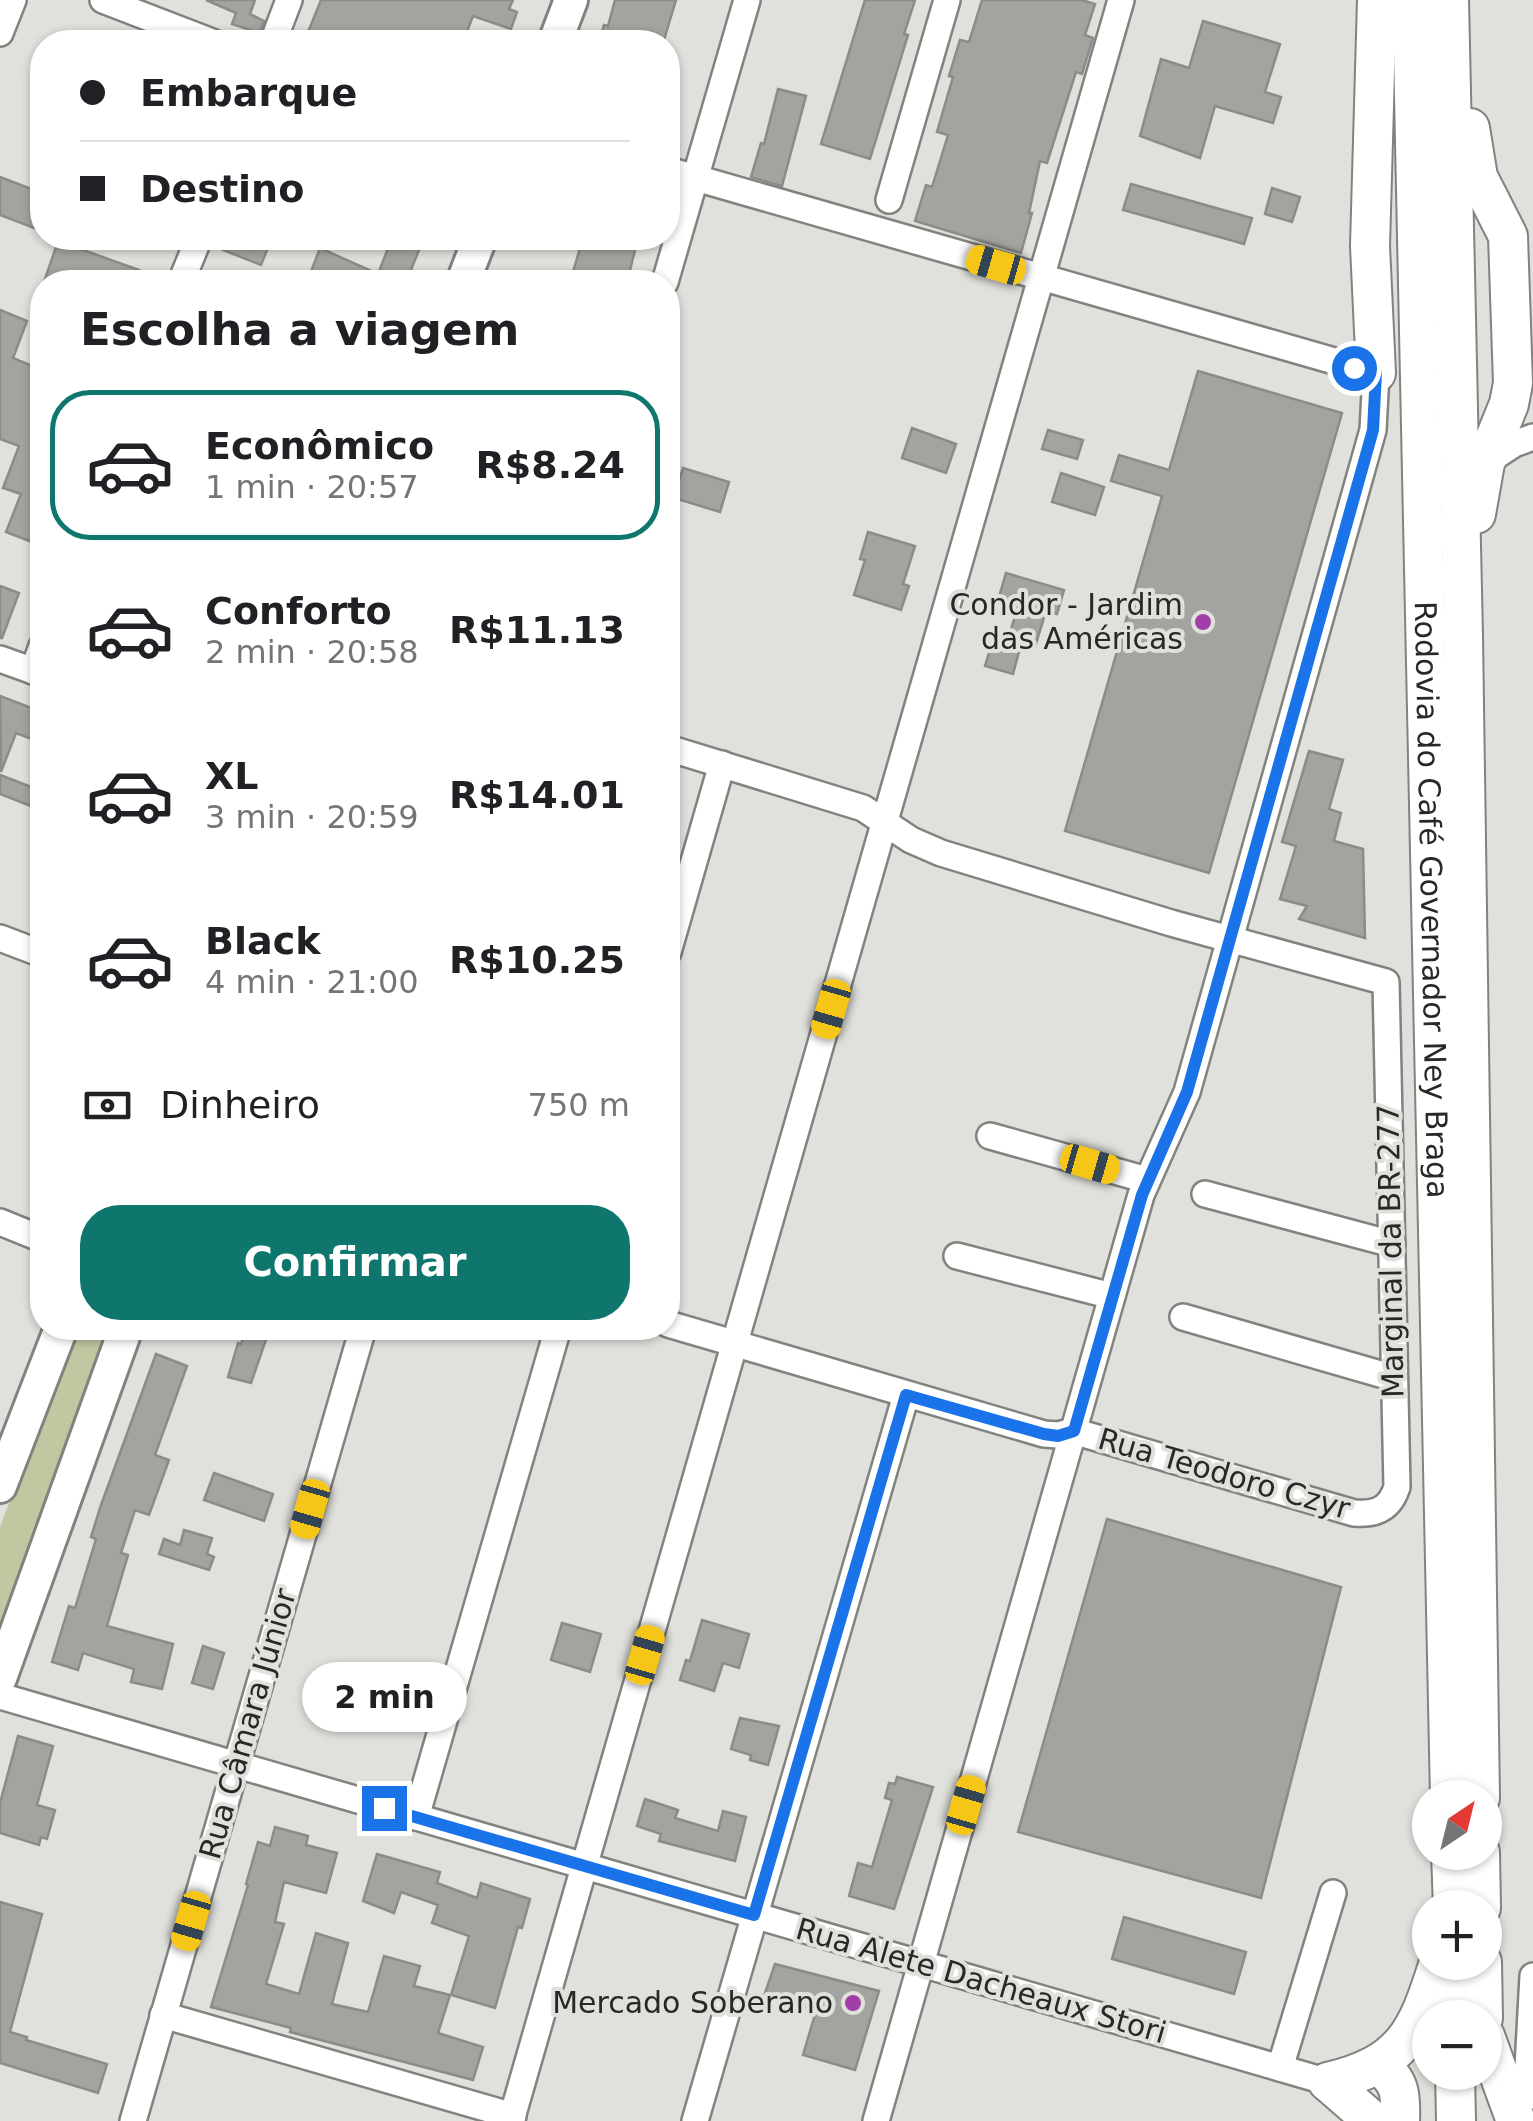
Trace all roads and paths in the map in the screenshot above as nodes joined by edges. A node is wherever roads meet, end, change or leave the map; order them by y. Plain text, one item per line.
1 (13, 0) edge
2 (103, 0) edge
3 (289, 0) edge
4 (572, 0) edge
5 (746, 0) edge
6 (947, 0) edge
7 (1121, 0) edge
8 (1377, 0) edge
9 (1412, 0) edge
10 (1448, 0) edge
11 (1462, 0) edge
12 (181, 30) edge
13 (278, 30) edge
14 (560, 30) edge
15 (0, 33) edge
16 (680, 174) edge
17 (695, 178) junction
18 (889, 200) dead end
19 (680, 230) edge
20 (1041, 278) junction
21 (1376, 373) junction
22 (1513, 383) junction
23 (1533, 415) edge
24 (1533, 437) edge
25 (1485, 463) junction
26 (1462, 636) junction
27 (0, 658) edge
28 (30, 663) edge
29 (680, 752) edge
30 (722, 764) junction
31 (884, 824) junction
32 (680, 910) edge
33 (0, 938) edge
34 (1230, 939) junction
35 (30, 949) edge
36 (990, 1136) dead end
37 (1147, 1180) junction
38 (1205, 1194) dead end
39 (0, 1222) edge
40 (30, 1234) edge
41 (1392, 1244) junction
42 (957, 1256) dead end
43 (1112, 1296) junction
44 (1183, 1316) dead end
45 (680, 1328) edge
46 (56, 1340) edge
47 (122, 1340) edge
48 (360, 1340) edge
49 (555, 1340) edge
50 (735, 1344) junction
51 (1394, 1378) junction
52 (906, 1395) junction
53 (1074, 1431) junction
54 (0, 1486) edge
55 (1377, 1512) joint
56 (0, 1678) edge
57 (0, 1696) edge
58 (236, 1764) junction
59 (1450, 1780) edge
60 (1480, 1780) edge
61 (416, 1817) junction
62 (584, 1866) junction
63 (1333, 1893) dead end
64 (754, 1915) junction
65 (921, 1963) junction
66 (1533, 1976) edge
67 (1433, 1980) edge
68 (164, 2015) junction
69 (1378, 2066) junction
70 (1280, 2068) junction
71 (1328, 2082) junction
72 (1502, 2083) edge
73 (1455, 2090) edge
74 (1484, 2090) edge
75 (1533, 2096) edge
76 (512, 2118) edge
77 (133, 2121) edge
78 (695, 2121) edge
79 (876, 2121) edge
80 (1373, 2121) edge
81 (1400, 2121) edge
82 (1456, 2121) edge
83 (1484, 2121) edge
84 (1516, 2121) edge

1 - 15 street
2 - 12 street
3 - 13 street
4 - 14 main road
5 - 17 street
6 - 18 street
7 - 20 street
8 - 21 highway
9 - 59 highway, Rodovia do Café Governador Ney Braga
10 - 26 highway, Rodovia do Café Governador Ney Braga
11 - 22 highway
16 - 17 street
17 - 19 street
17 - 20 street
20 - 21 street
20 - 31 street
21 - 34 street
22 - 23 street
22 - 25 highway
24 - 25 street
25 - 26 highway
26 - 60 highway, Rodovia do Café Governador Ney Braga
27 - 28 street
29 - 30 street
30 - 31 street
30 - 32 street
31 - 34 street
31 - 50 street
33 - 35 street
34 - 37 street
34 - 41 street, Marginal da BR-277
36 - 37 street
37 - 43 street
38 - 41 street
39 - 40 street
41 - 51 street, Marginal da BR-277
42 - 43 street
43 - 53 street
44 - 51 street
45 - 50 street, Rua Teodoro Czyr
46 - 54 main road
47 - 56 main road
48 - 58 street, Rua Câmara Júnior
49 - 61 street
50 - 52 street, Rua Teodoro Czyr
50 - 62 street
51 - 55 street, Marginal da BR-277
52 - 53 street, Rua Teodoro Czyr
52 - 64 street
53 - 55 street, Rua Teodoro Czyr
53 - 65 street
57 - 58 street, Rua Alete Dacheaux Stori
58 - 61 street, Rua Alete Dacheaux Stori
58 - 68 street, Rua Câmara Júnior
61 - 62 street, Rua Alete Dacheaux Stori
62 - 64 street, Rua Alete Dacheaux Stori
62 - 76 street
63 - 70 street
64 - 65 street, Rua Alete Dacheaux Stori
64 - 78 street
65 - 70 street, Rua Alete Dacheaux Stori
65 - 79 street
66 - 75 street
67 - 69 highway
68 - 76 street
68 - 77 street, Rua Câmara Júnior
69 - 71 highway
69 - 80 highway
69 - 81 highway
70 - 71 street, Rua Alete Dacheaux Stori
71 - 80 highway
72 - 84 highway
73 - 82 highway
74 - 83 highway

